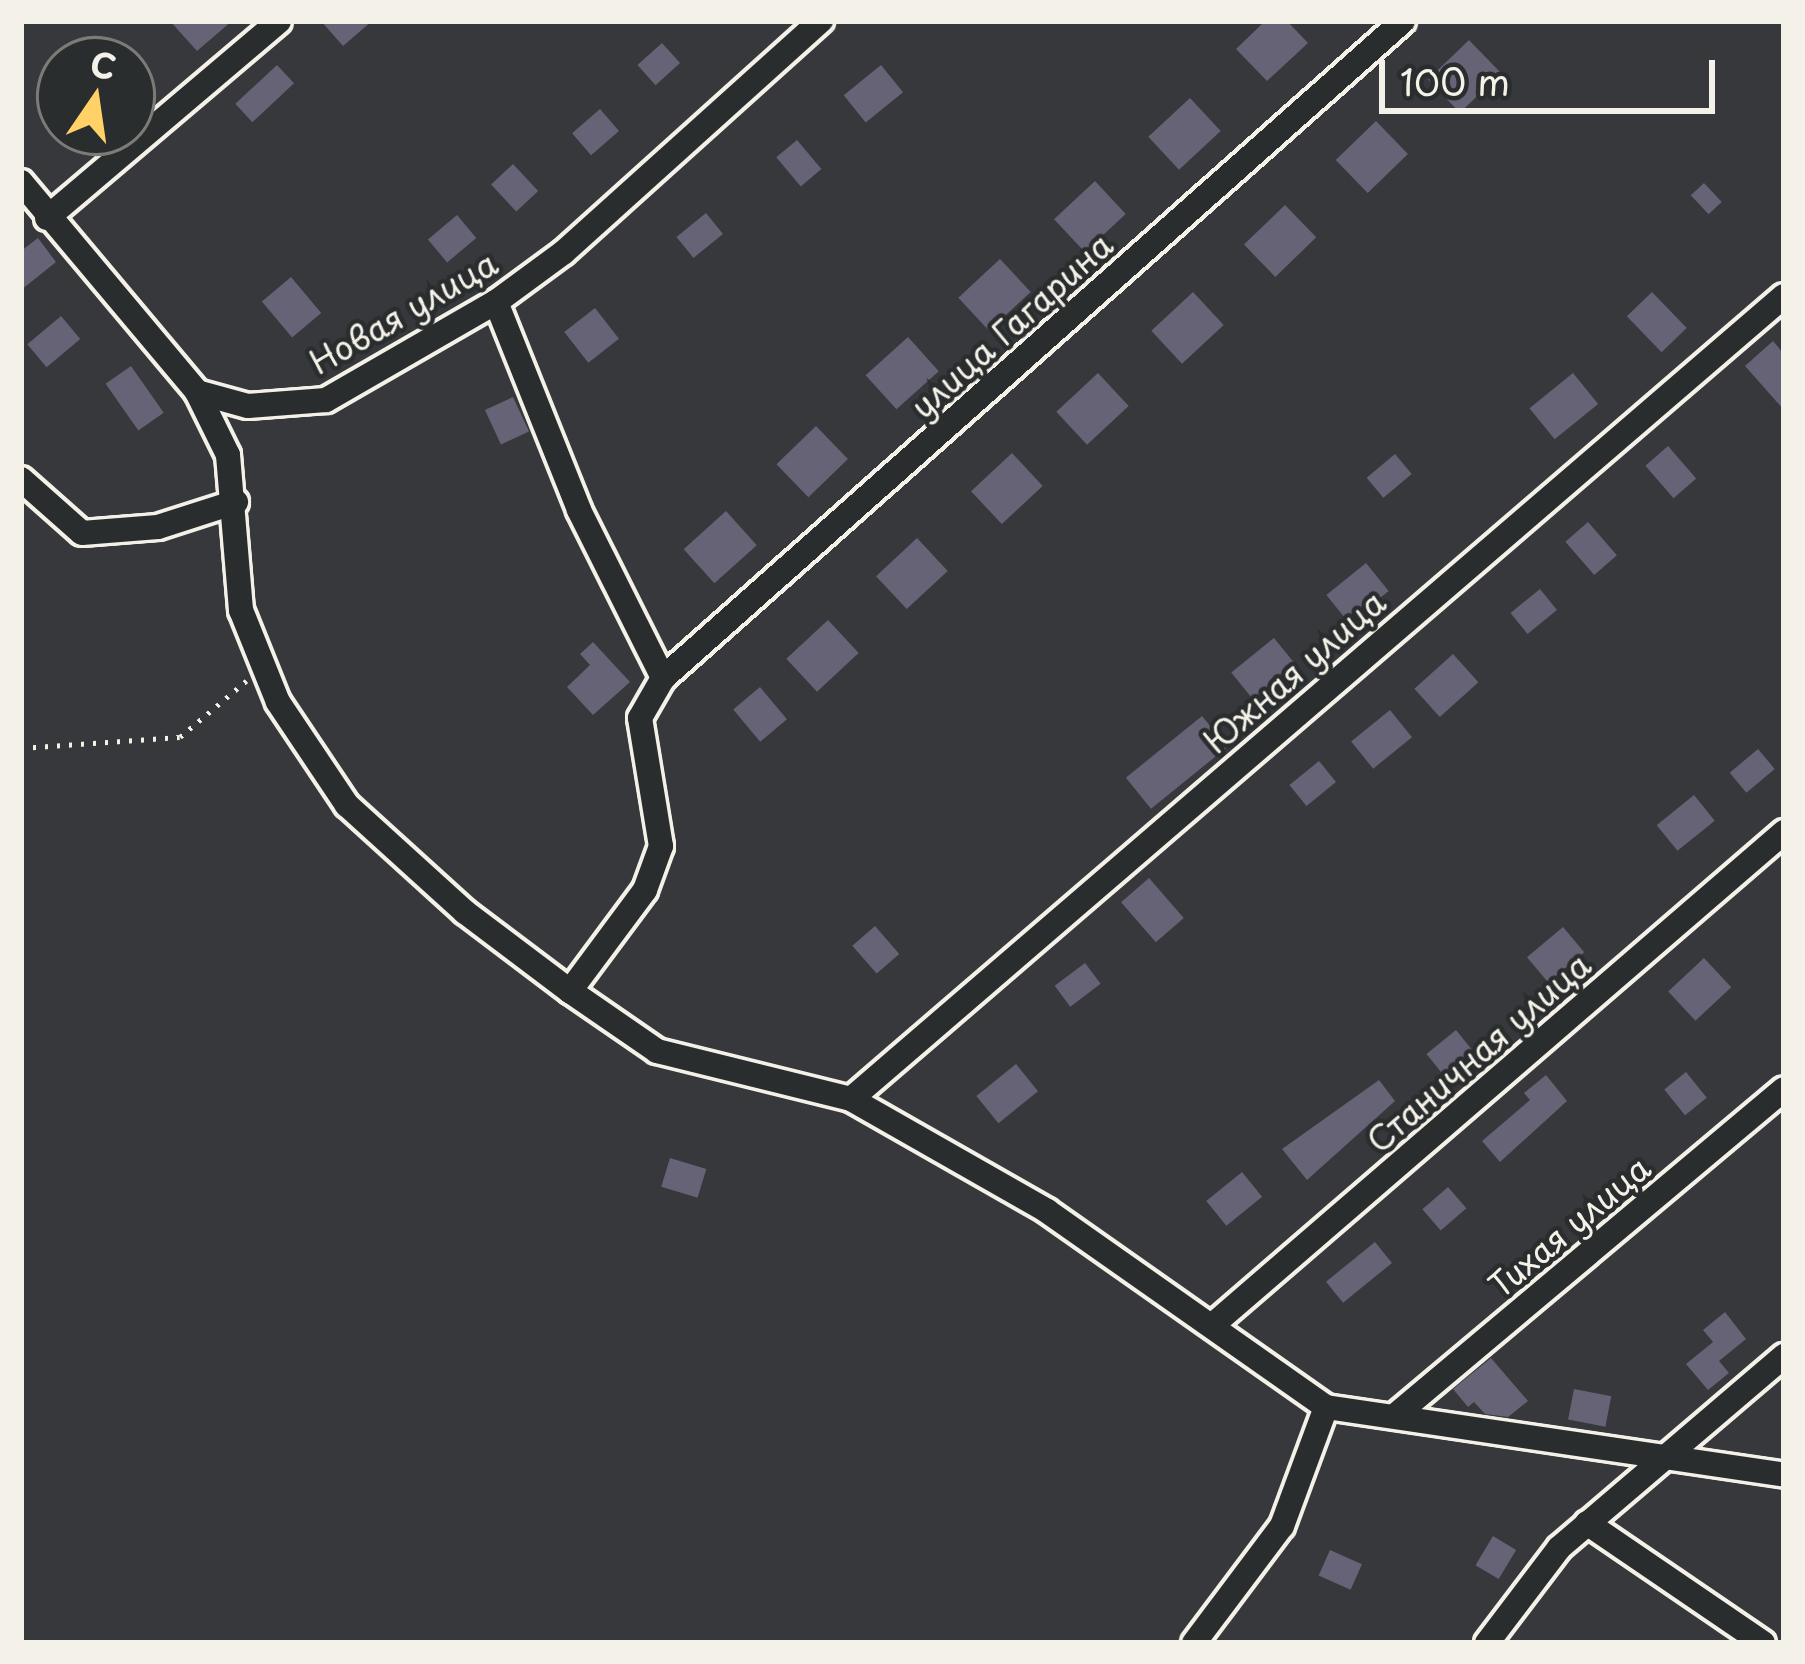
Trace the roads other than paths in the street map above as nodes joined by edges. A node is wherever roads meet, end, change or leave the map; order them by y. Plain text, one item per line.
1 (279, 21) edge
2 (821, 21) edge
3 (1403, 21) edge
4 (21, 182) edge
5 (47, 218) junction
6 (1784, 296) edge
7 (496, 302) junction
8 (197, 392) junction
9 (21, 479) edge
10 (236, 502) junction
11 (663, 678) junction
12 (1784, 832) edge
13 (570, 991) junction
14 (1784, 1088) edge
15 (851, 1099) junction
16 (1215, 1323) junction
17 (1784, 1357) edge
18 (1326, 1407) junction
19 (1396, 1414) junction
20 (1657, 1460) junction
21 (1784, 1475) edge
22 (1587, 1523) junction
23 (1194, 1643) edge
24 (1487, 1643) edge
25 (1763, 1643) edge

1 - 5 street
2 - 7 street, Новая улица
3 - 11 street, улица Гагарина
4 - 5 street
5 - 8 street
6 - 15 street, Южная улица
7 - 8 street, Новая улица
7 - 11 street
8 - 10 street
9 - 10 street
10 - 13 street
11 - 13 street
12 - 16 street, Станичная улица
13 - 15 street
14 - 19 street, Тихая улица
15 - 16 street
16 - 18 street
17 - 20 street
18 - 19 street
18 - 23 street
19 - 20 street
20 - 21 street
20 - 22 street
22 - 24 street
22 - 25 street

